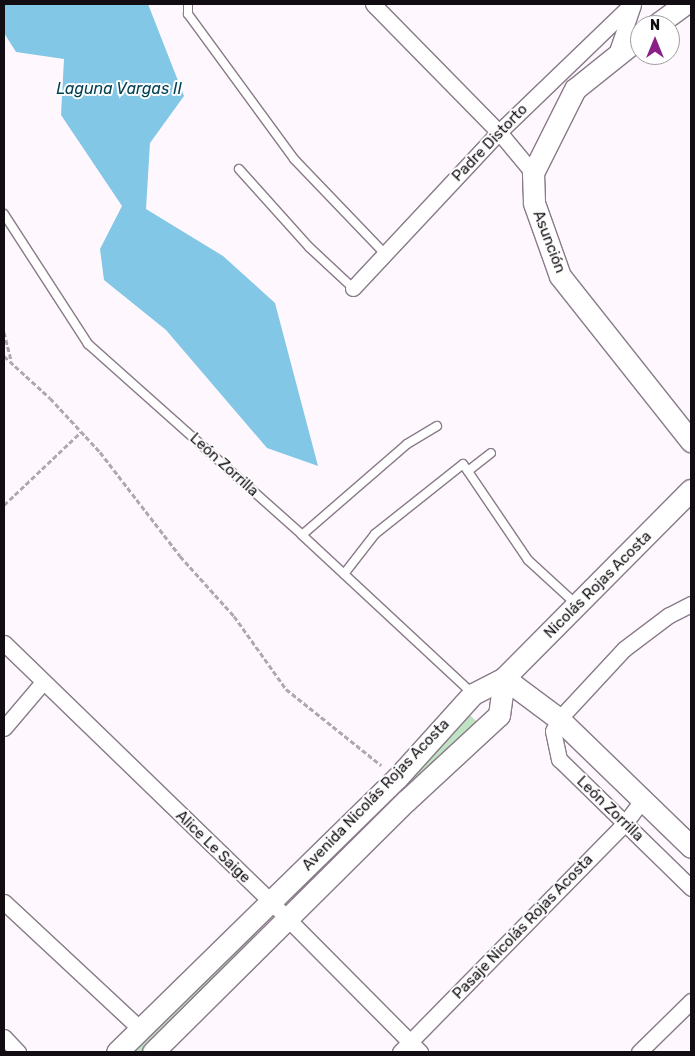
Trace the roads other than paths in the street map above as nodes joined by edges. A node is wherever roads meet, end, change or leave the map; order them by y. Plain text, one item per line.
1 (188, 4) edge
2 (373, 4) edge
3 (633, 4) edge
4 (685, 4) edge
5 (670, 15) edge
6 (630, 44) edge
7 (616, 54) junction
8 (499, 132) junction
9 (239, 169) dead end
10 (533, 173) junction
11 (4, 214) edge
12 (385, 254) junction
13 (353, 288) joint
14 (437, 426) dead end
15 (691, 441) edge
16 (491, 453) dead end
17 (468, 471) junction
18 (691, 490) edge
19 (302, 535) junction
20 (344, 574) junction
21 (691, 604) edge
22 (578, 606) junction
23 (4, 643) edge
24 (504, 678) junction
25 (43, 682) junction
26 (473, 694) junction
27 (559, 719) junction
28 (4, 728) edge
29 (643, 799) junction
30 (625, 823) junction
31 (691, 847) edge
32 (691, 888) edge
33 (4, 902) edge
34 (270, 902) junction
35 (287, 921) junction
36 (691, 1001) edge
37 (140, 1029) junction
38 (4, 1037) edge
39 (410, 1049) edge
40 (18, 1052) edge
41 (117, 1052) edge
42 (153, 1052) edge
43 (639, 1052) edge

1 - 12 lane
2 - 8 street
3 - 7 street
3 - 8 street, Padre Distorto
4 - 5 main road
6 - 7 main road
7 - 10 main road
8 - 10 street
8 - 12 street, Padre Distorto
9 - 13 lane
10 - 15 main road, Asunción
11 - 19 lane, León Zorrilla
12 - 13 street, Padre Distorto
14 - 19 lane
16 - 17 lane
17 - 20 lane
17 - 22 lane
18 - 22 main road, Nicolás Rojas Acosta
19 - 20 lane, León Zorrilla
20 - 26 lane, León Zorrilla
21 - 27 street
22 - 24 main road, Nicolás Rojas Acosta
23 - 25 street, Alice Le Saige
24 - 26 main road, Avenida Nicolás Rojas Acosta
24 - 27 main road, León Zorrilla
24 - 35 main road, Avenida Nicolás Rojas Acosta
25 - 28 street
25 - 34 street, Alice Le Saige
26 - 34 main road, Avenida Nicolás Rojas Acosta
27 - 29 main road, León Zorrilla
27 - 30 street, León Zorrilla
29 - 30 street, Pasaje Nicolás Rojas Acosta
29 - 31 main road, León Zorrilla
30 - 32 street, León Zorrilla
30 - 39 street, Pasaje Nicolás Rojas Acosta
33 - 37 street
34 - 35 street, Alice Le Saige
34 - 37 main road, Avenida Nicolás Rojas Acosta
35 - 39 street, Alice Le Saige
35 - 42 main road, Avenida Nicolás Rojas Acosta
36 - 43 street
37 - 41 main road, Avenida Nicolás Rojas Acosta
38 - 40 street

